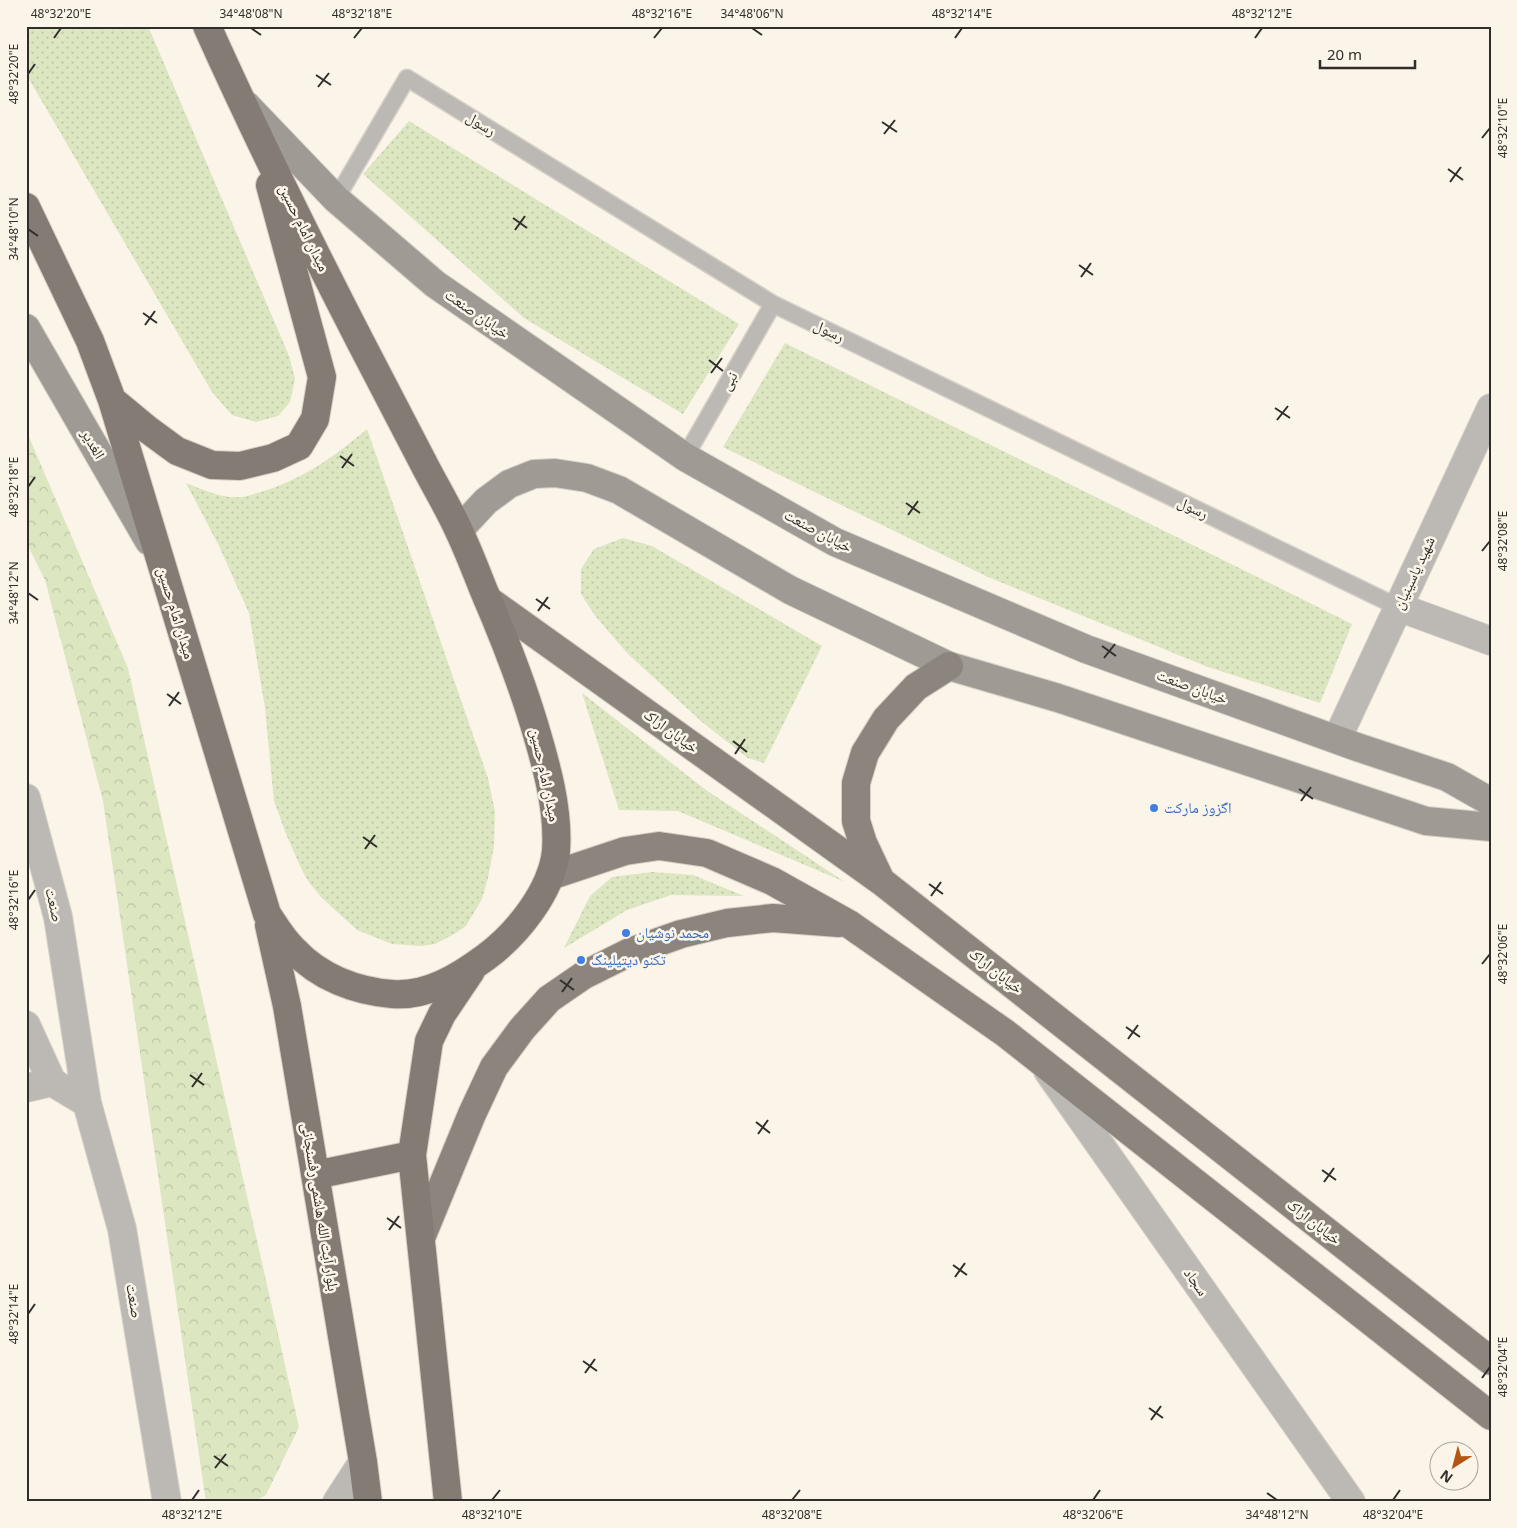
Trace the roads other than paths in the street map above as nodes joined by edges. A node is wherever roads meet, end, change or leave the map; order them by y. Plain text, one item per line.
1 (208, 26) edge
2 (240, 99) junction
3 (255, 130) junction
4 (336, 199) junction
5 (26, 207) edge
6 (773, 304) junction
7 (26, 328) edge
8 (112, 400) junction
9 (1491, 408) edge
10 (685, 457) junction
11 (459, 530) junction
12 (160, 561) junction
13 (488, 600) junction
14 (1398, 607) junction
15 (1491, 641) edge
16 (949, 666) junction
17 (1337, 739) junction
18 (26, 798) edge
19 (1491, 802) edge
20 (1491, 827) edge
21 (550, 876) junction
22 (881, 881) junction
23 (267, 914) junction
24 (849, 924) junction
25 (476, 965) junction
26 (26, 1025) edge
27 (1042, 1061) junction
28 (52, 1082) junction
29 (26, 1088) edge
30 (88, 1103) junction
31 (412, 1156) junction
32 (315, 1175) junction
33 (421, 1238) junction
34 (1491, 1361) edge
35 (1491, 1416) edge
36 (363, 1462) junction
37 (167, 1502) edge
38 (337, 1502) edge
39 (368, 1502) edge
40 (448, 1502) edge
41 (1351, 1502) edge

1 - 2 highway, میدان امام حسین
2 - 3 highway, میدان امام حسین
2 - 4 main road, خیابان صنعت
3 - 8 highway
3 - 11 highway, میدان امام حسین
4 - 6 lane, رسول
4 - 10 main road, خیابان صنعت
5 - 8 highway, میدان امام حسین
6 - 10 lane, نبی
6 - 14 lane, رسول
7 - 12 main road, الغدیر
8 - 12 highway, میدان امام حسین
9 - 14 street, شهید یاسینیان
10 - 17 main road, خیابان صنعت
11 - 13 highway, میدان امام حسین
11 - 16 main road
12 - 23 highway, میدان امام حسین
13 - 21 highway, میدان امام حسین
13 - 22 main road, خیابان اراک
14 - 15 street
14 - 17 street, شهید یاسینیان
16 - 20 main road
16 - 22 main road
17 - 19 main road, خیابان صنعت
18 - 30 street, صنعت
21 - 24 main road
21 - 25 highway, میدان امام حسین
22 - 34 main road, خیابان اراک
23 - 25 highway, میدان امام حسین
23 - 32 highway, بلوار آیت الله هاشمی رفسنجانی
24 - 27 main road
24 - 33 main road
25 - 31 highway
26 - 28 street
27 - 35 main road
27 - 41 street, سجاد
28 - 29 street
28 - 30 street
30 - 37 street, صنعت
31 - 32 highway
31 - 33 highway
32 - 36 highway, بلوار آیت الله هاشمی رفسنجانی
33 - 40 highway
36 - 38 street
36 - 39 highway, بلوار آیت الله هاشمی رفسنجانی

